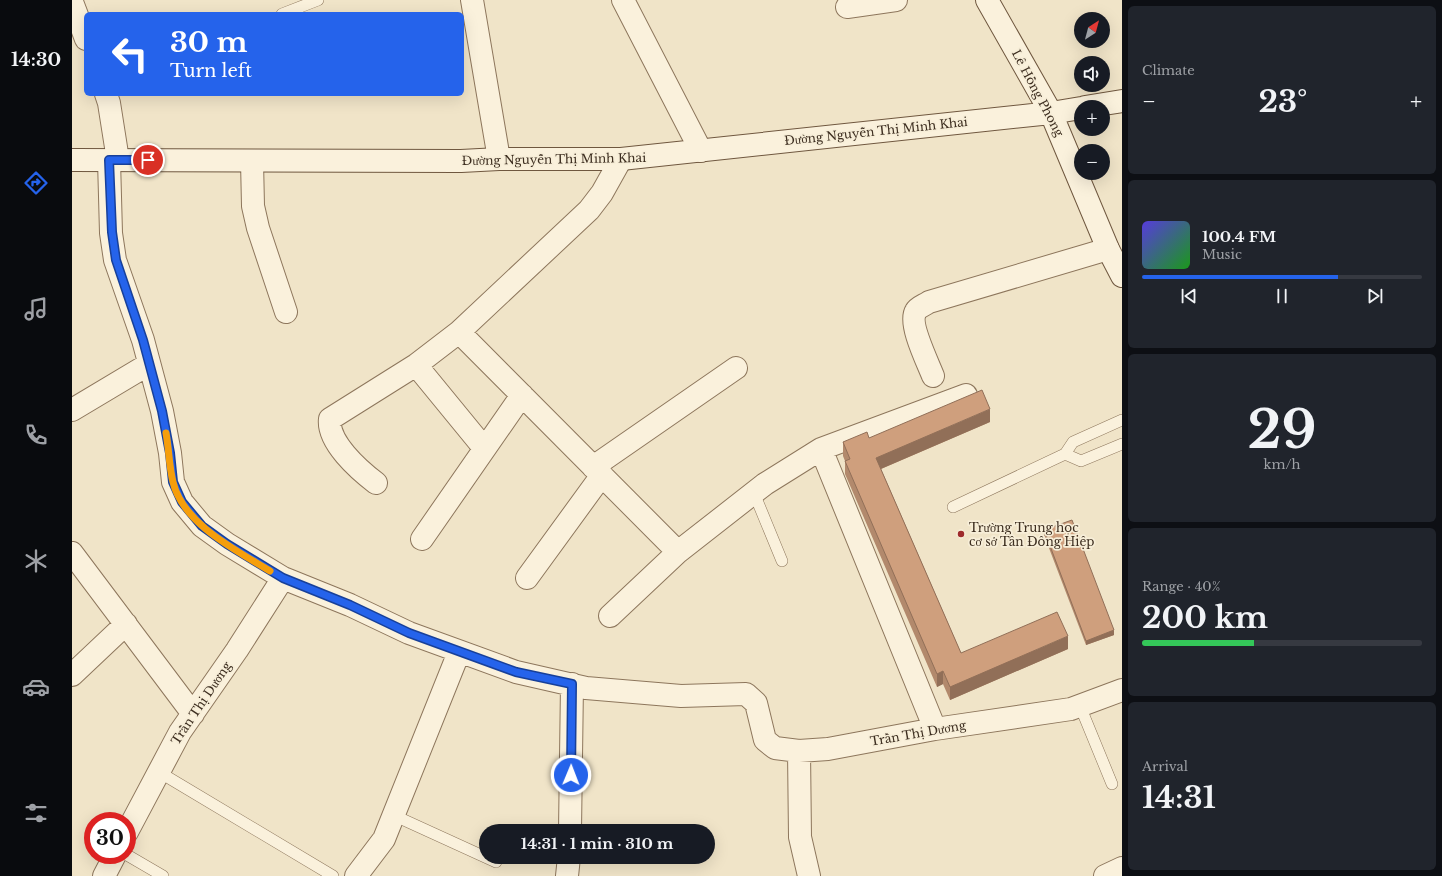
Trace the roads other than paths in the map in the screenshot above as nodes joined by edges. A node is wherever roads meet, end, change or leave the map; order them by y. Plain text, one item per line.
1 (318, 0) edge
2 (472, 0) edge
3 (623, 0) edge
4 (896, 0) edge
5 (987, 0) edge
6 (72, 2) edge
7 (847, 7) dead end
8 (287, 12) edge
9 (84, 34) edge
10 (106, 96) edge
11 (1122, 101) edge
12 (1110, 103) edge
13 (1074, 109) edge
14 (1051, 113) junction
15 (701, 151) junction
16 (499, 159) junction
17 (621, 159) junction
18 (72, 160) edge
19 (114, 160) junction
20 (252, 161) junction
21 (1108, 249) junction
22 (1122, 276) edge
23 (286, 312) dead end
24 (459, 332) junction
25 (149, 364) junction
26 (416, 365) junction
27 (736, 368) dead end
28 (933, 376) dead end
29 (522, 395) junction
30 (966, 395) edge
31 (72, 410) edge
32 (1122, 420) edge
33 (1122, 444) edge
34 (484, 448) junction
35 (821, 449) junction
36 (1065, 454) junction
37 (598, 471) junction
38 (376, 483) dead end
39 (754, 493) junction
40 (953, 507) dead end
41 (422, 539) dead end
42 (678, 552) junction
43 (72, 553) edge
44 (782, 561) dead end
45 (283, 578) junction
46 (527, 578) dead end
47 (610, 616) dead end
48 (126, 624) junction
49 (459, 652) junction
50 (72, 675) edge
51 (572, 684) junction
52 (1122, 690) edge
53 (1080, 706) junction
54 (192, 714) junction
55 (935, 729) junction
56 (799, 751) junction
57 (159, 772) junction
58 (1112, 784) dead end
59 (136, 815) edge
60 (393, 815) junction
61 (570, 824) edge
62 (479, 854) edge
63 (136, 860) edge
64 (110, 864) edge
65 (569, 864) edge
66 (1122, 868) edge
67 (104, 876) edge
68 (163, 876) edge
69 (333, 876) edge
70 (356, 876) edge
71 (567, 876) edge
72 (808, 876) edge
73 (1105, 876) edge

1 - 8 lane
2 - 16 street
3 - 15 street
4 - 7 street
5 - 14 street, Lê Hồng Phong
6 - 9 street
10 - 19 street
11 - 12 street
13 - 14 street, Đường Nguyễn Thị Minh Khai
14 - 15 street, Đường Nguyễn Thị Minh Khai
14 - 21 street, Lê Hồng Phong
15 - 17 street, Đường Nguyễn Thị Minh Khai
16 - 17 street, Đường Nguyễn Thị Minh Khai
16 - 20 street, Đường Nguyễn Thị Minh Khai
17 - 24 street
18 - 19 street, Đường Nguyễn Thị Minh Khai
19 - 20 street, Đường Nguyễn Thị Minh Khai
19 - 25 street
20 - 23 street
21 - 22 street, Lê Hồng Phong
21 - 28 street
24 - 26 street
24 - 29 street
25 - 31 street
25 - 45 street
26 - 34 street
26 - 38 street
27 - 37 street
29 - 34 street
29 - 37 street
30 - 35 street
32 - 36 lane
33 - 36 lane
34 - 41 street
35 - 39 street
35 - 55 street
36 - 40 lane
37 - 42 street
37 - 46 street
39 - 42 street
39 - 44 lane
42 - 47 street
43 - 48 street
45 - 49 street
45 - 54 street, Trần Thị Dương
48 - 50 street
48 - 54 street
49 - 51 street
49 - 60 street
51 - 56 street, Trần Thị Dương
51 - 61 street
52 - 53 street, Trần Thị Dương
53 - 55 street, Trần Thị Dương
53 - 58 lane
54 - 57 street, Trần Thị Dương
55 - 56 street, Trần Thị Dương
56 - 72 street
57 - 59 street, Trần Thị Dương
57 - 69 lane
60 - 62 lane
60 - 70 street
63 - 68 lane
64 - 67 street
65 - 71 street
66 - 73 street

